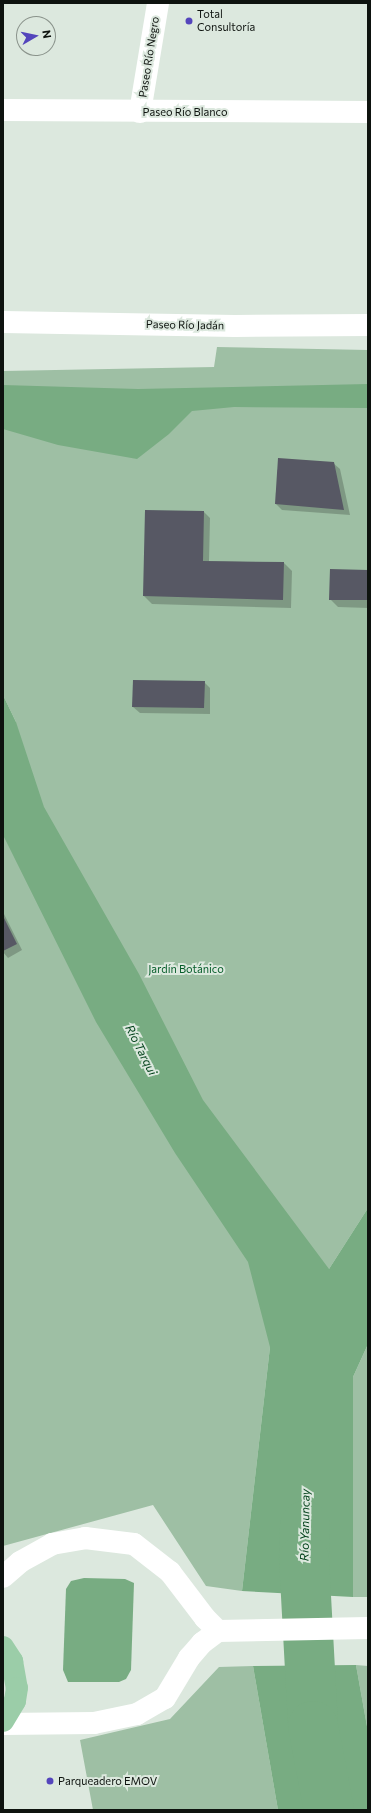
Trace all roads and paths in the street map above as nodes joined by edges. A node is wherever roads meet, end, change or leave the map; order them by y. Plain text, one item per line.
1 (158, 3) edge
2 (3, 110) edge
3 (140, 112) junction
4 (368, 112) edge
5 (3, 322) edge
6 (368, 325) edge
7 (3, 1577) edge
8 (368, 1628) edge
9 (218, 1631) junction
10 (3, 1647) edge
11 (3, 1722) edge

1 - 3 street, Paseo Río Negro
2 - 3 street, Paseo Río Blanco
3 - 4 street, Paseo Río Blanco
5 - 6 street, Paseo Río Jadán
7 - 9 street
8 - 9 street
9 - 11 street
10 - 11 main road

